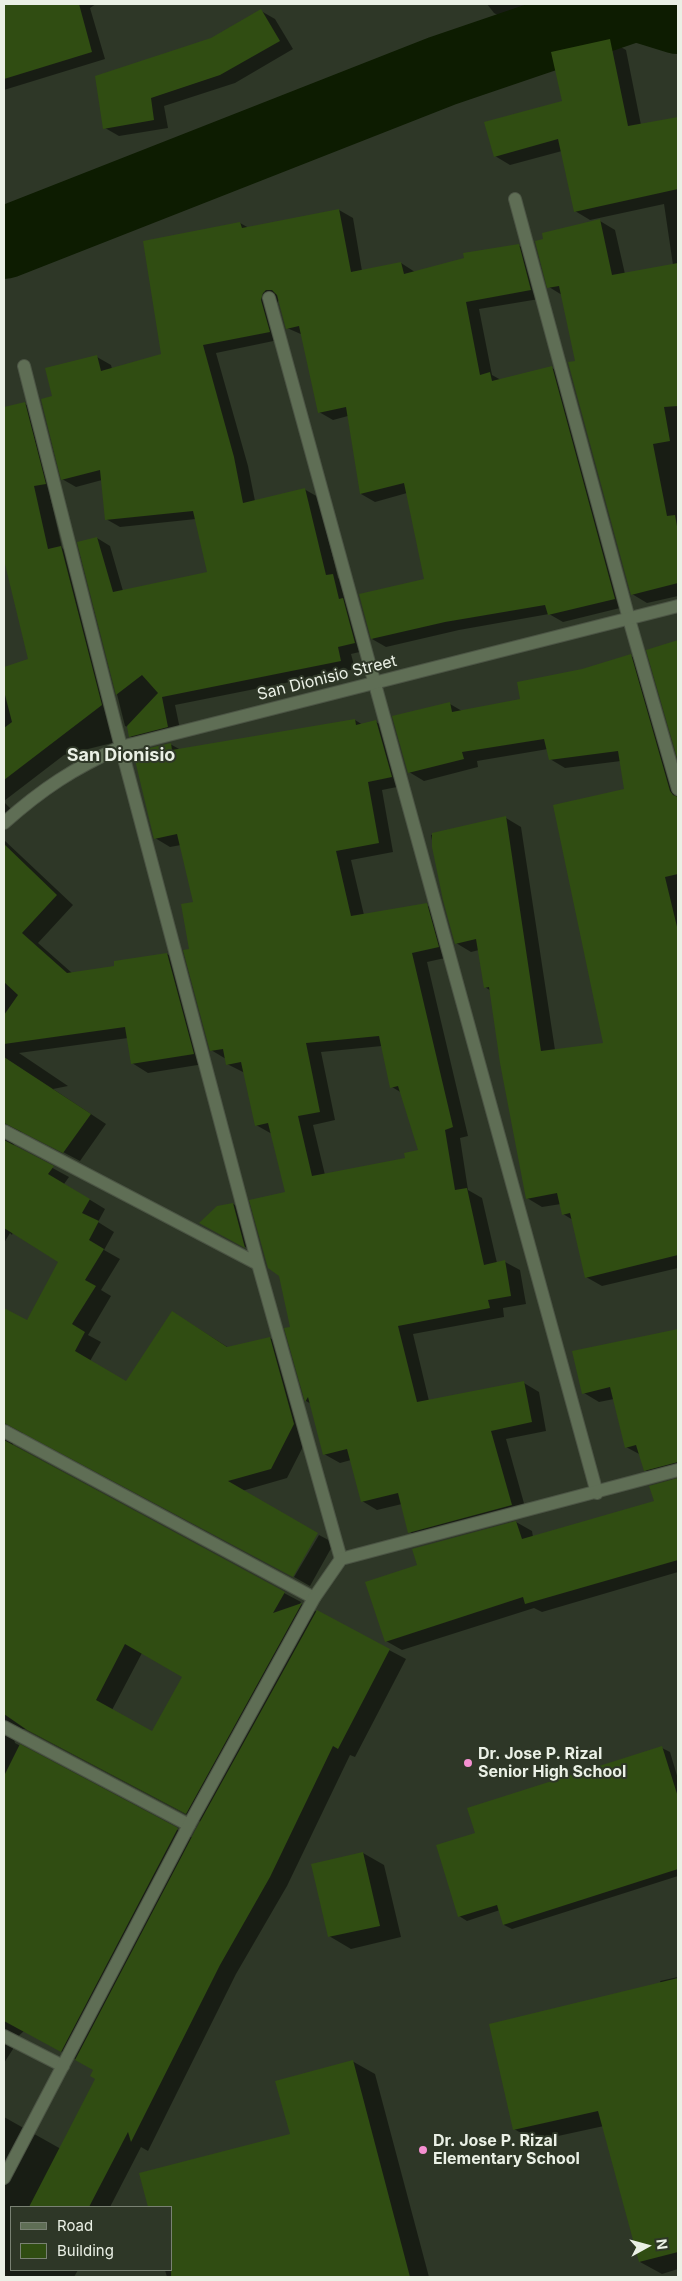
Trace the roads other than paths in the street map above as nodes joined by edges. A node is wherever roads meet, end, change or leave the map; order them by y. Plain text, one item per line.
1 (515, 198) dead end
2 (268, 298) dead end
3 (24, 366) dead end
4 (678, 606) edge
5 (629, 619) junction
6 (373, 683) junction
7 (121, 747) junction
8 (678, 789) edge
9 (4, 822) edge
10 (4, 1132) edge
11 (258, 1264) junction
12 (4, 1430) edge
13 (678, 1470) edge
14 (597, 1493) junction
15 (342, 1559) junction
16 (314, 1598) junction
17 (4, 1728) edge
18 (190, 1825) junction
19 (4, 2036) edge
20 (63, 2066) junction
21 (4, 2178) edge

1 - 5 street
2 - 6 street
3 - 7 street
4 - 5 street, San Dionisio Street
5 - 6 street, San Dionisio Street
5 - 8 street
6 - 7 street, San Dionisio Street
6 - 14 street
7 - 9 street, San Dionisio Street
7 - 11 street
10 - 11 street
11 - 15 street
12 - 16 street
13 - 14 street
14 - 15 street
15 - 16 street
16 - 18 street
17 - 18 street
18 - 20 street
19 - 20 street
20 - 21 street

